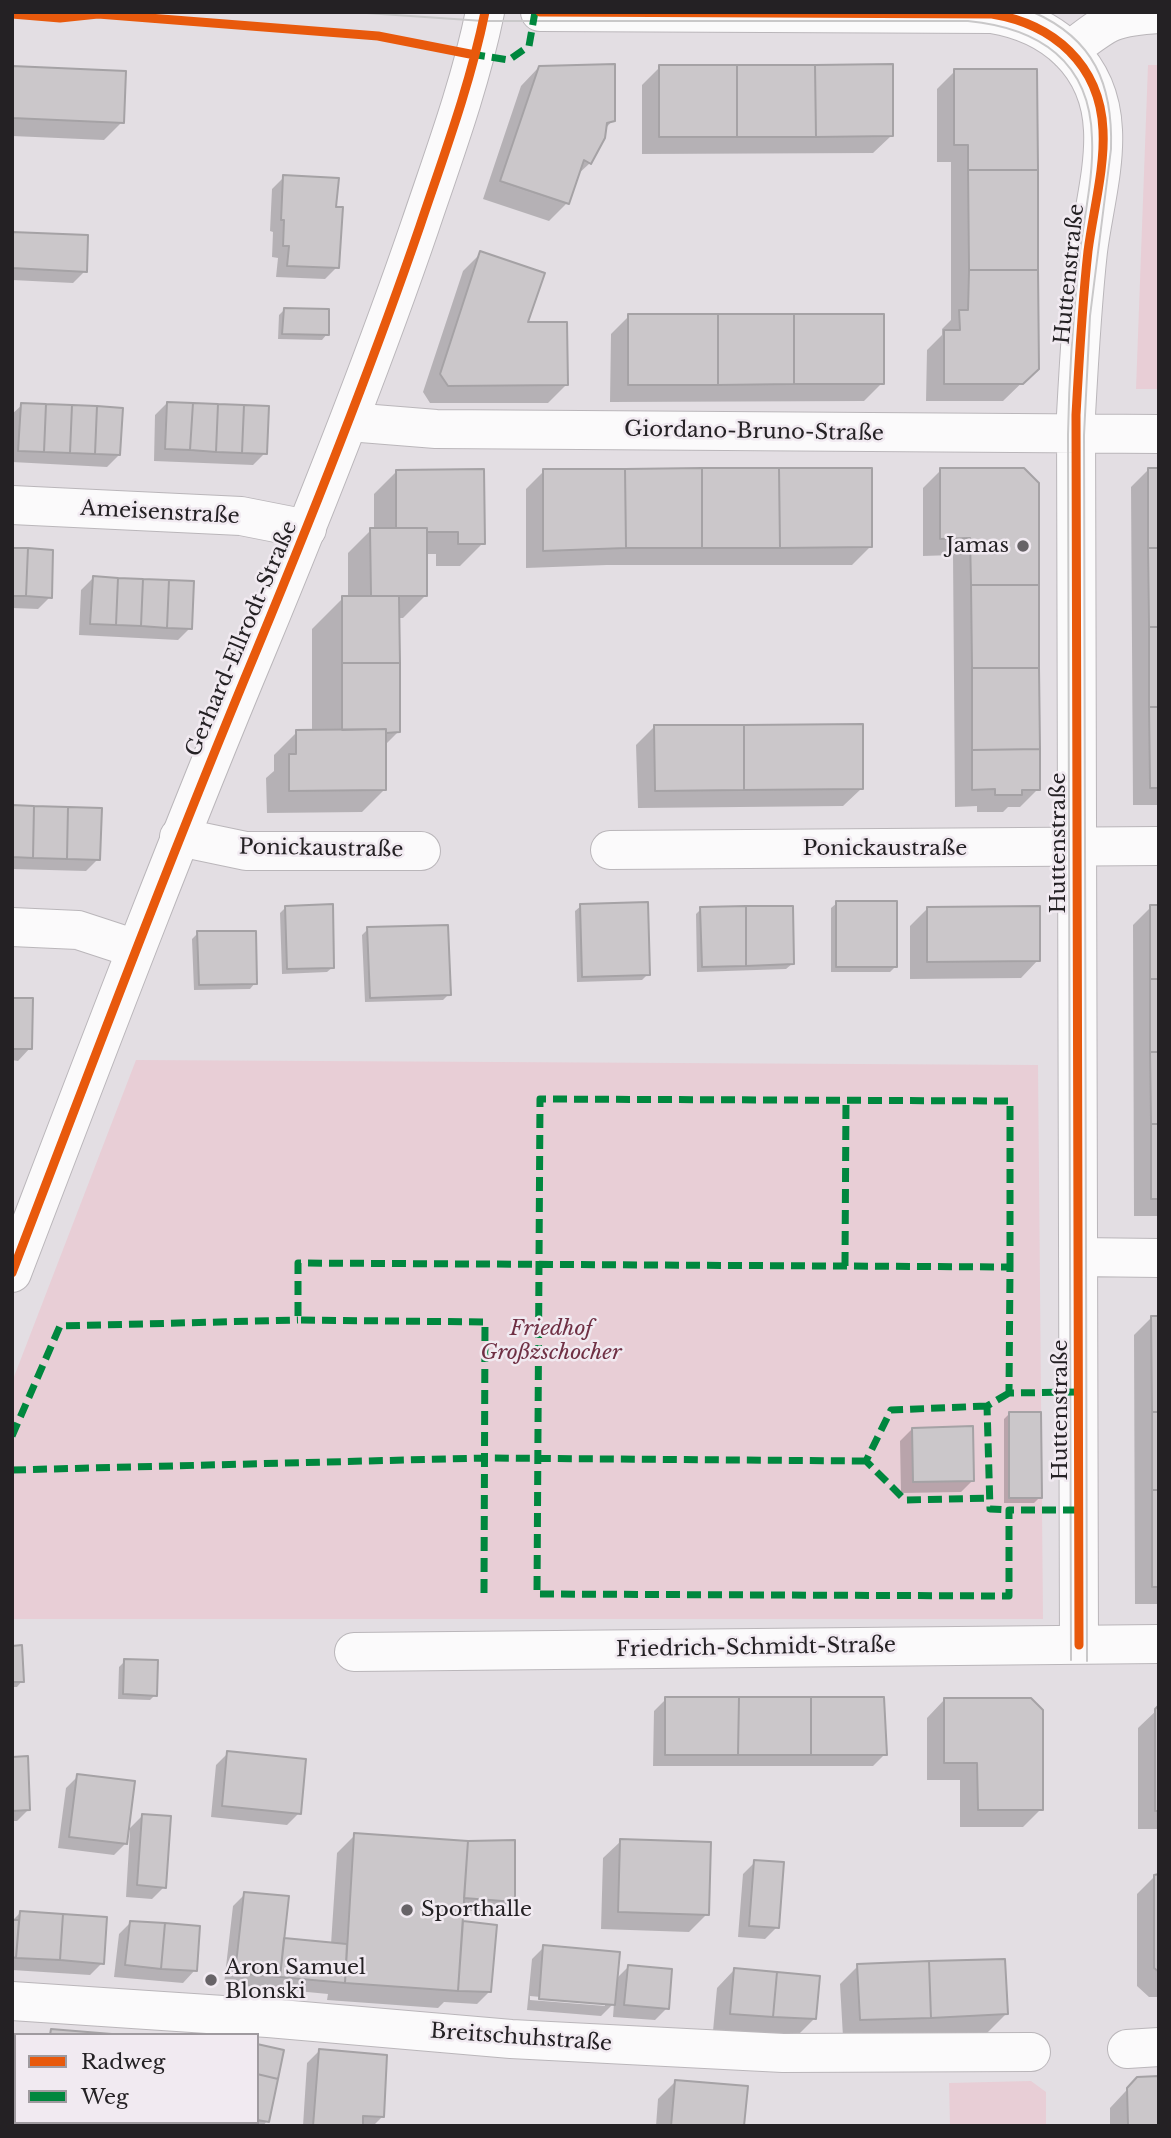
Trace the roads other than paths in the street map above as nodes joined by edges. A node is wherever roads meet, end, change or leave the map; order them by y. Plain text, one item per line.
1 (485, 12) edge
2 (540, 12) edge
3 (1159, 14) edge
4 (1069, 51) junction
5 (349, 422) junction
6 (1159, 434) edge
7 (1076, 435) junction
8 (12, 505) edge
9 (307, 529) junction
10 (179, 836) junction
11 (1159, 846) edge
12 (1077, 848) junction
13 (610, 850) dead end
14 (421, 851) dead end
15 (12, 927) edge
16 (136, 949) junction
17 (1078, 1257) junction
18 (1159, 1258) edge
19 (12, 1273) edge
20 (1159, 1644) edge
21 (1079, 1645) junction
22 (354, 1652) dead end
23 (12, 2001) edge
24 (1031, 2052) dead end

1 - 5 street, Gerhard-Ellrodt-Straße
2 - 4 street, Huttenstraße
3 - 4 street
4 - 7 street, Huttenstraße
5 - 7 street, Giordano-Bruno-Straße
5 - 9 street, Gerhard-Ellrodt-Straße
6 - 7 street, Giordano-Bruno-Straße
7 - 12 street, Huttenstraße
8 - 9 street, Ameisenstraße
9 - 10 street, Gerhard-Ellrodt-Straße
10 - 14 street, Ponickaustraße
10 - 16 street, Gerhard-Ellrodt-Straße
11 - 12 street, Ponickaustraße
12 - 13 street, Ponickaustraße
12 - 17 street, Huttenstraße
15 - 16 street
16 - 19 street, Gerhard-Ellrodt-Straße
17 - 18 street
17 - 21 street, Huttenstraße
20 - 21 street, Friedrich-Schmidt-Straße
21 - 22 street, Friedrich-Schmidt-Straße
23 - 24 street, Breitschuhstraße

